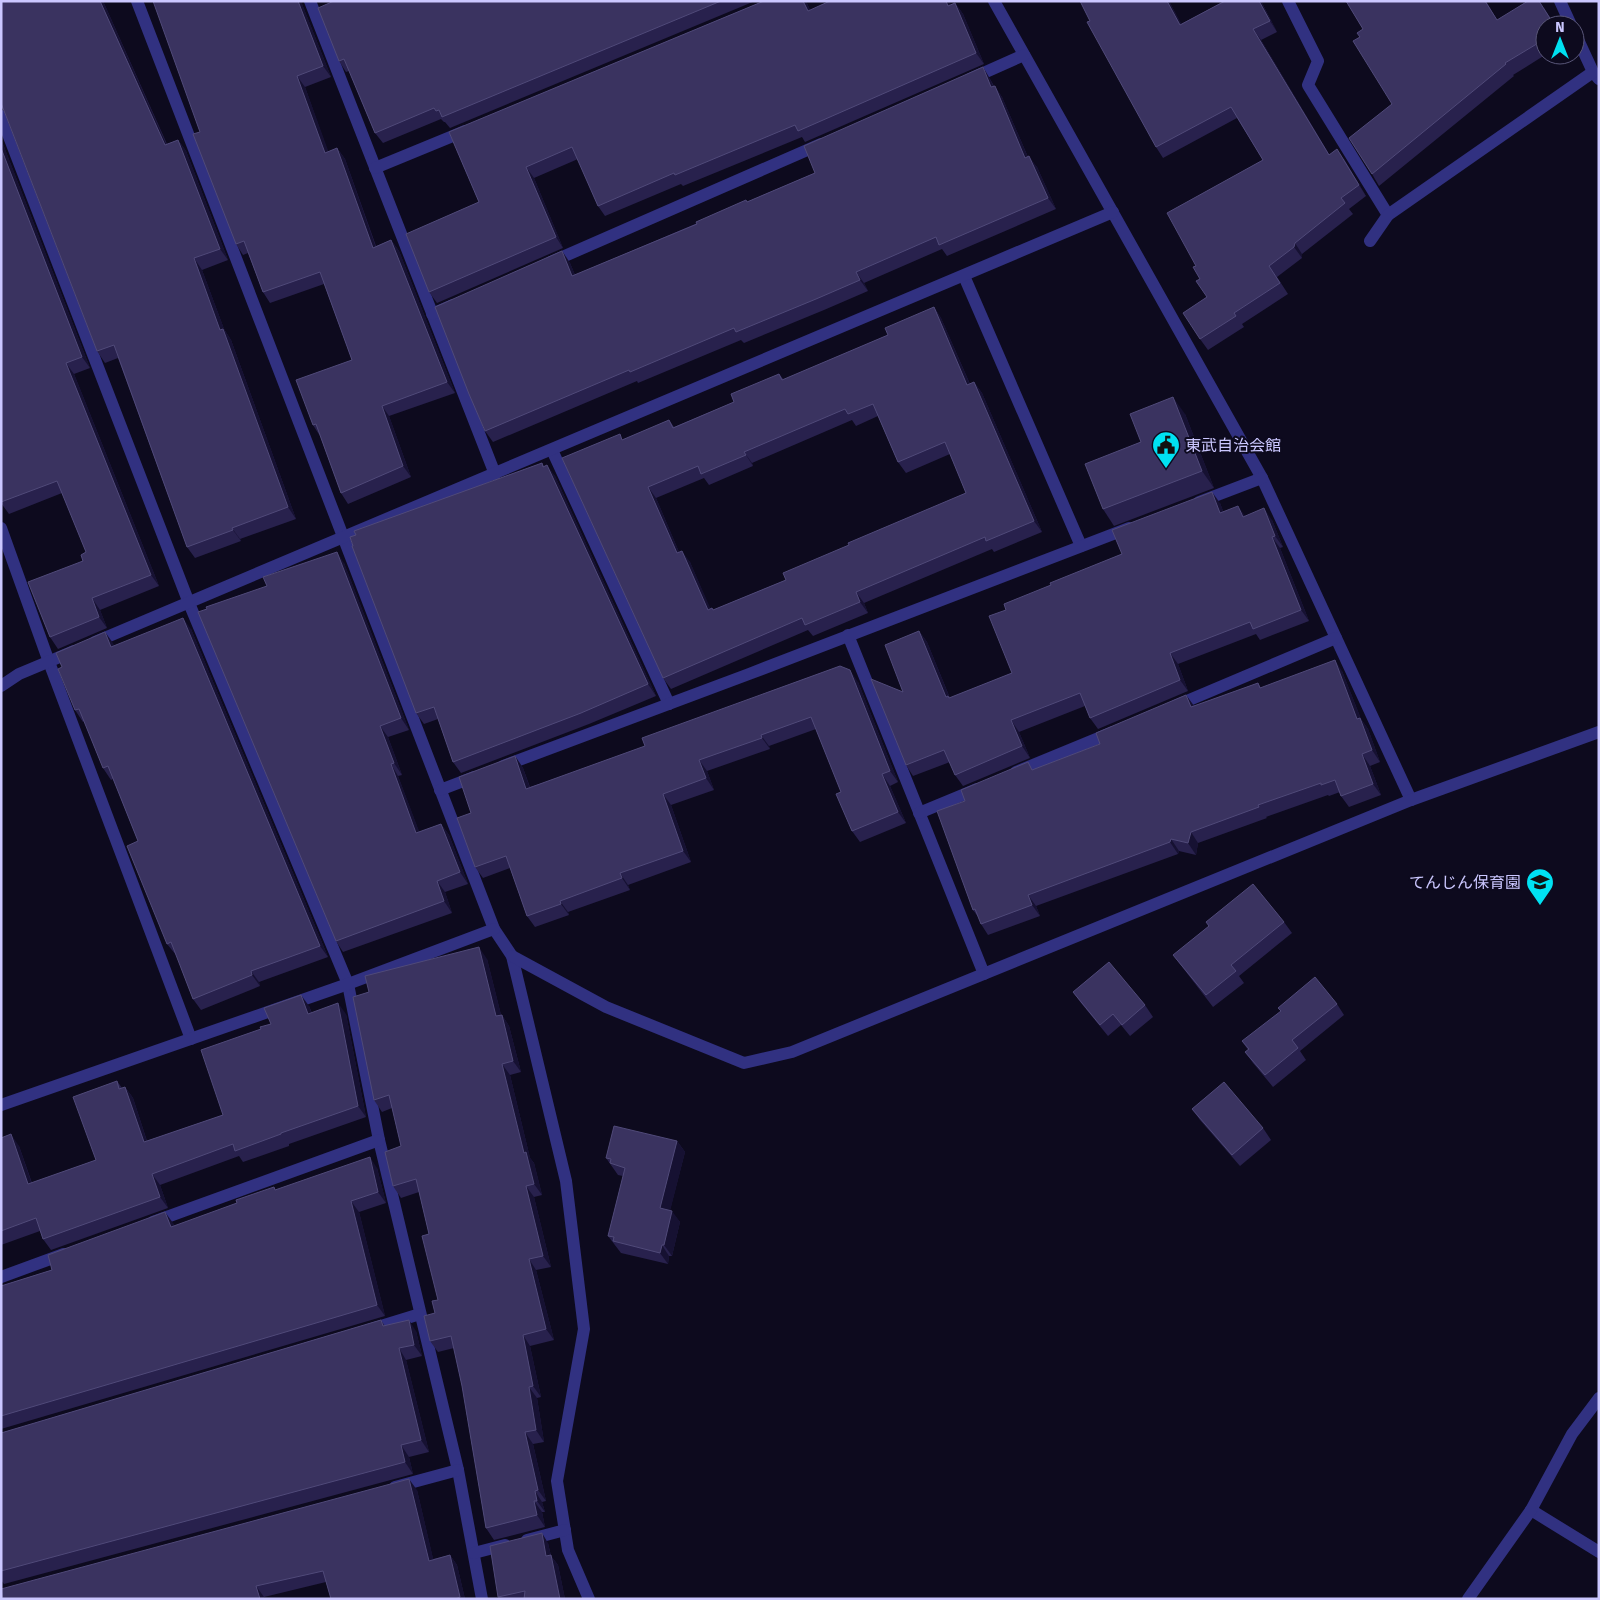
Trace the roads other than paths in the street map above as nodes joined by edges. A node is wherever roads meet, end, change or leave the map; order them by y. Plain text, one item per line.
1 (137, 1) edge
2 (310, 1) edge
3 (994, 1) edge
4 (1288, 1) edge
5 (1560, 1) edge
6 (1566, 15) edge
7 (1585, 53) edge
8 (1024, 55) junction
9 (1596, 75) edge
10 (960, 83) edge
11 (1, 116) edge
12 (476, 126) edge
13 (833, 139) edge
14 (375, 168) junction
15 (1113, 212) junction
16 (1388, 215) junction
17 (1370, 241) dead end
18 (542, 266) edge
19 (964, 276) junction
20 (469, 298) edge
21 (432, 314) junction
22 (552, 450) junction
23 (495, 474) junction
24 (1262, 478) junction
25 (1190, 505) edge
26 (1145, 522) edge
27 (1, 528) edge
28 (343, 538) junction
29 (1082, 546) junction
30 (189, 602) junction
31 (848, 635) junction
32 (1336, 638) junction
33 (49, 662) junction
34 (1, 686) edge
35 (668, 704) junction
36 (1164, 710) edge
37 (1128, 726) edge
38 (1599, 732) edge
39 (440, 790) junction
40 (1411, 800) junction
41 (919, 813) junction
42 (494, 929) junction
43 (512, 956) junction
44 (984, 974) junction
45 (348, 984) junction
46 (191, 1039) junction
47 (1, 1105) edge
48 (379, 1140) junction
49 (139, 1227) edge
50 (75, 1250) edge
51 (1, 1277) edge
52 (420, 1314) junction
53 (354, 1334) edge
54 (1599, 1398) edge
55 (458, 1470) junction
56 (382, 1490) edge
57 (1532, 1510) junction
58 (565, 1530) junction
59 (1599, 1552) edge
60 (474, 1553) junction
61 (482, 1599) edge
62 (589, 1599) edge
63 (1468, 1599) edge

1 - 28 street
2 - 14 street
3 - 8 street
4 - 16 street
5 - 6 street
7 - 9 street
8 - 10 street
8 - 15 street
9 - 16 street
11 - 30 street
12 - 14 street
13 - 18 street
14 - 21 street
15 - 19 street
15 - 24 street
16 - 17 street
19 - 22 street
19 - 29 street
20 - 21 street
21 - 23 street
22 - 23 street
22 - 35 street
23 - 28 street
24 - 25 street
24 - 32 street
26 - 29 street
27 - 33 street
28 - 30 street
28 - 39 street
29 - 31 street
30 - 33 street
30 - 45 street
31 - 35 street
31 - 41 street
32 - 36 street
32 - 40 street
33 - 34 street
33 - 46 street
35 - 39 street
37 - 41 street
38 - 40 street
39 - 42 street
40 - 44 street
41 - 44 street
42 - 43 street
42 - 45 street
43 - 44 street
43 - 58 street
45 - 46 street
45 - 48 street
46 - 47 street
48 - 49 street
48 - 52 street
50 - 51 street
52 - 53 street
52 - 55 street
54 - 57 street
55 - 56 street
55 - 60 street
57 - 59 street
57 - 63 street
58 - 60 street
58 - 62 street
60 - 61 street

